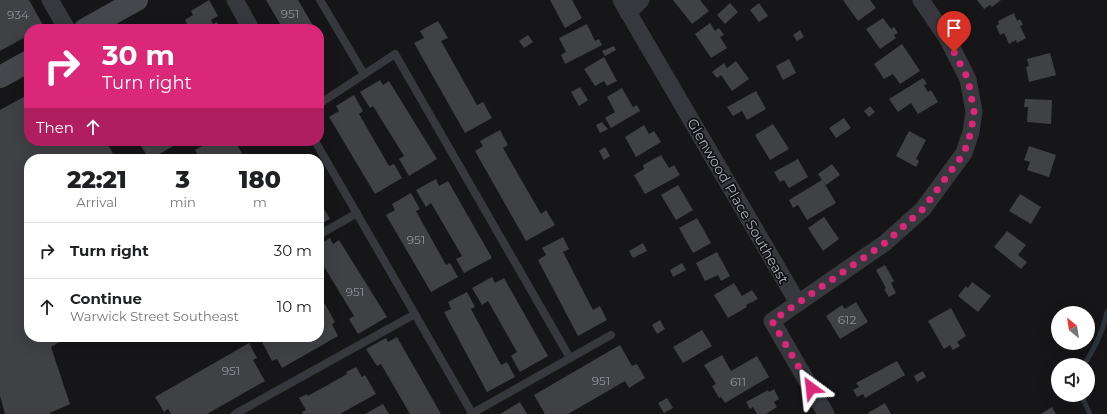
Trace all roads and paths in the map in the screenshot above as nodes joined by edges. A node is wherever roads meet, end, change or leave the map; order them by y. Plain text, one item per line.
1 (50, 0) edge
2 (137, 0) edge
3 (235, 0) edge
4 (320, 0) edge
5 (642, 0) edge
6 (920, 0) edge
7 (624, 6) edge
8 (64, 24) edge
9 (94, 24) edge
10 (248, 24) edge
11 (24, 63) edge
12 (364, 74) junction
13 (0, 77) edge
14 (324, 101) edge
15 (324, 157) edge
16 (357, 214) junction
17 (324, 232) edge
18 (798, 303) junction
19 (415, 314) junction
20 (611, 335) dead end
21 (570, 358) junction
22 (235, 414) edge
23 (471, 414) edge
24 (826, 414) edge

1 - 8 street
2 - 9 street
3 - 10 street
4 - 12 lane
5 - 7 street
6 - 18 street
7 - 18 street, Glenwood Place Southeast
11 - 13 street
12 - 14 lane
12 - 21 lane
15 - 16 lane
16 - 17 lane
16 - 19 lane
18 - 24 street
19 - 22 lane
19 - 23 lane
20 - 21 lane
21 - 23 lane

